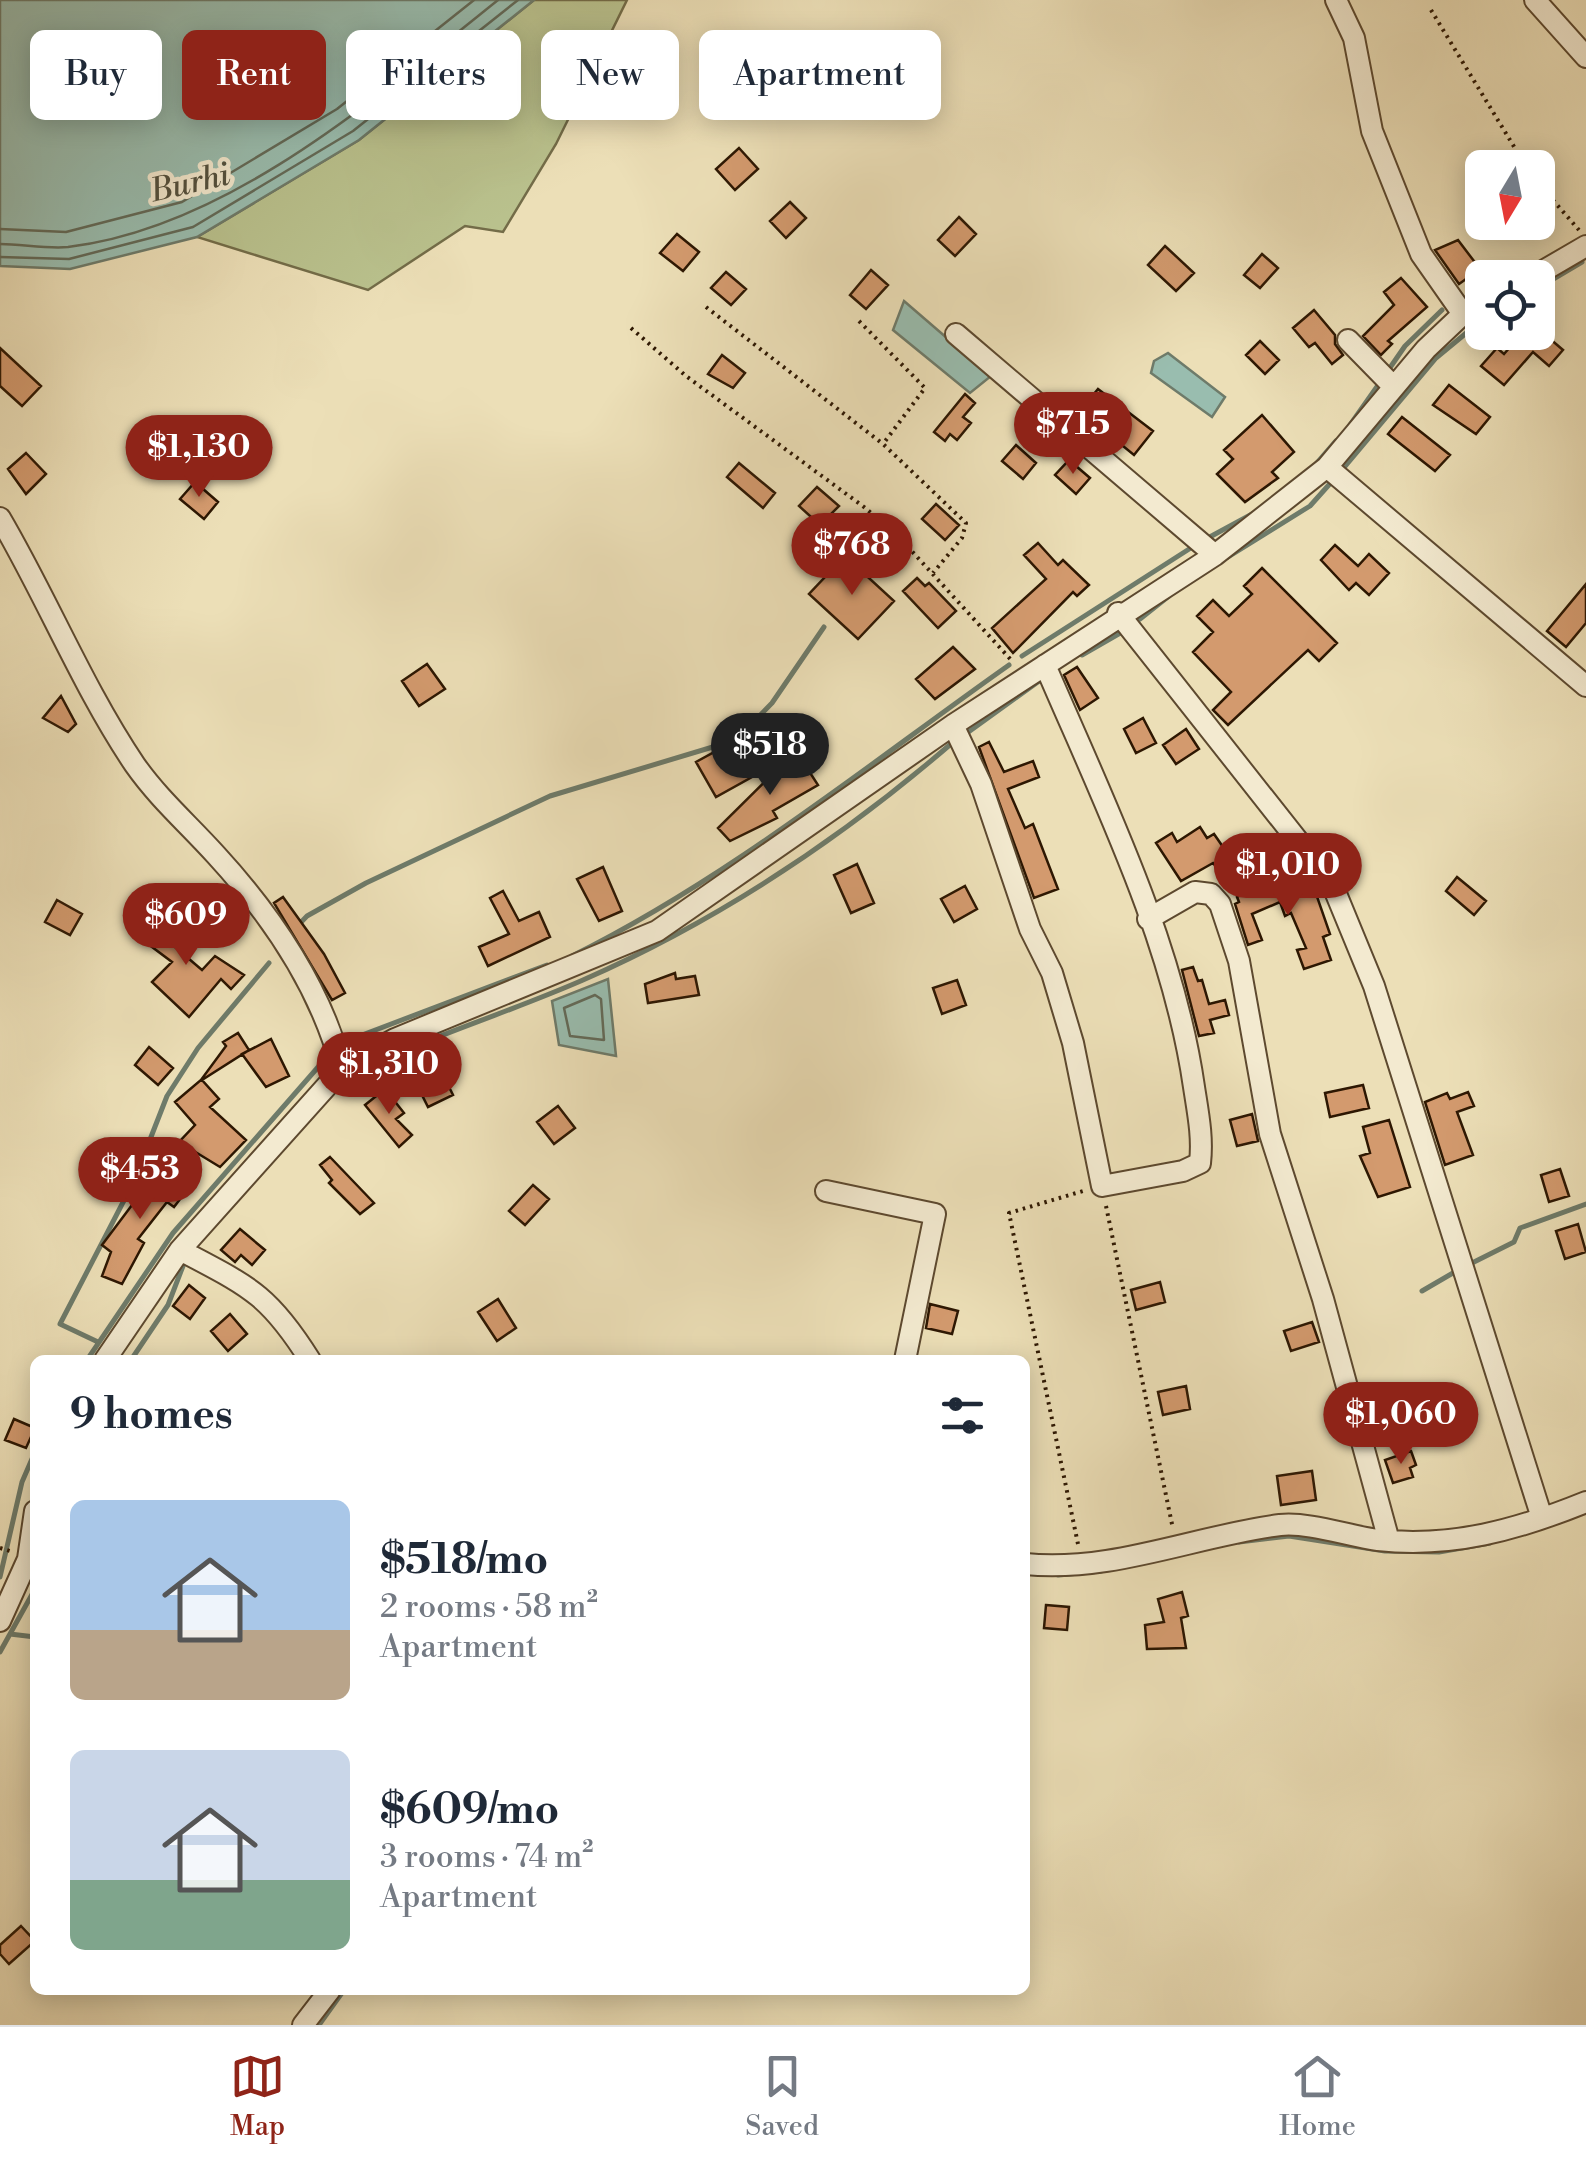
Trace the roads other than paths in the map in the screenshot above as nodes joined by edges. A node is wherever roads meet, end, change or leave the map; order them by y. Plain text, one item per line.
1 (1336, 0) edge
2 (1535, 0) edge
3 (1550, 9) edge
4 (1586, 57) edge
5 (1586, 246) edge
6 (1555, 264) edge
7 (1463, 314) joint
8 (956, 334) dead end
9 (1348, 340) dead end
10 (1386, 378) junction
11 (1334, 473) junction
12 (0, 518) edge
13 (1203, 545) junction
14 (1118, 613) junction
15 (1045, 665) junction
16 (1586, 686) edge
17 (953, 725) junction
18 (1148, 919) junction
19 (342, 1069) junction
20 (826, 1191) dead end
21 (180, 1250) junction
22 (109, 1355) edge
23 (307, 1355) edge
24 (905, 1355) edge
25 (1586, 1502) edge
26 (1542, 1518) junction
27 (1389, 1541) junction
28 (1030, 1564) edge
29 (30, 1565) edge
30 (0, 1621) edge
31 (326, 1995) edge
32 (303, 2025) edge

1 - 7 street
2 - 3 street
3 - 4 street
5 - 6 street
7 - 10 street
8 - 13 street
9 - 10 street
10 - 11 street
11 - 13 street
11 - 16 street
12 - 19 street
13 - 14 street
14 - 15 street
14 - 26 street
15 - 17 street
15 - 18 street
17 - 18 street
17 - 19 street
18 - 27 street
19 - 21 street
20 - 24 street
21 - 22 street
21 - 23 street
25 - 26 street
26 - 27 street
27 - 28 street
29 - 30 street
31 - 32 street

